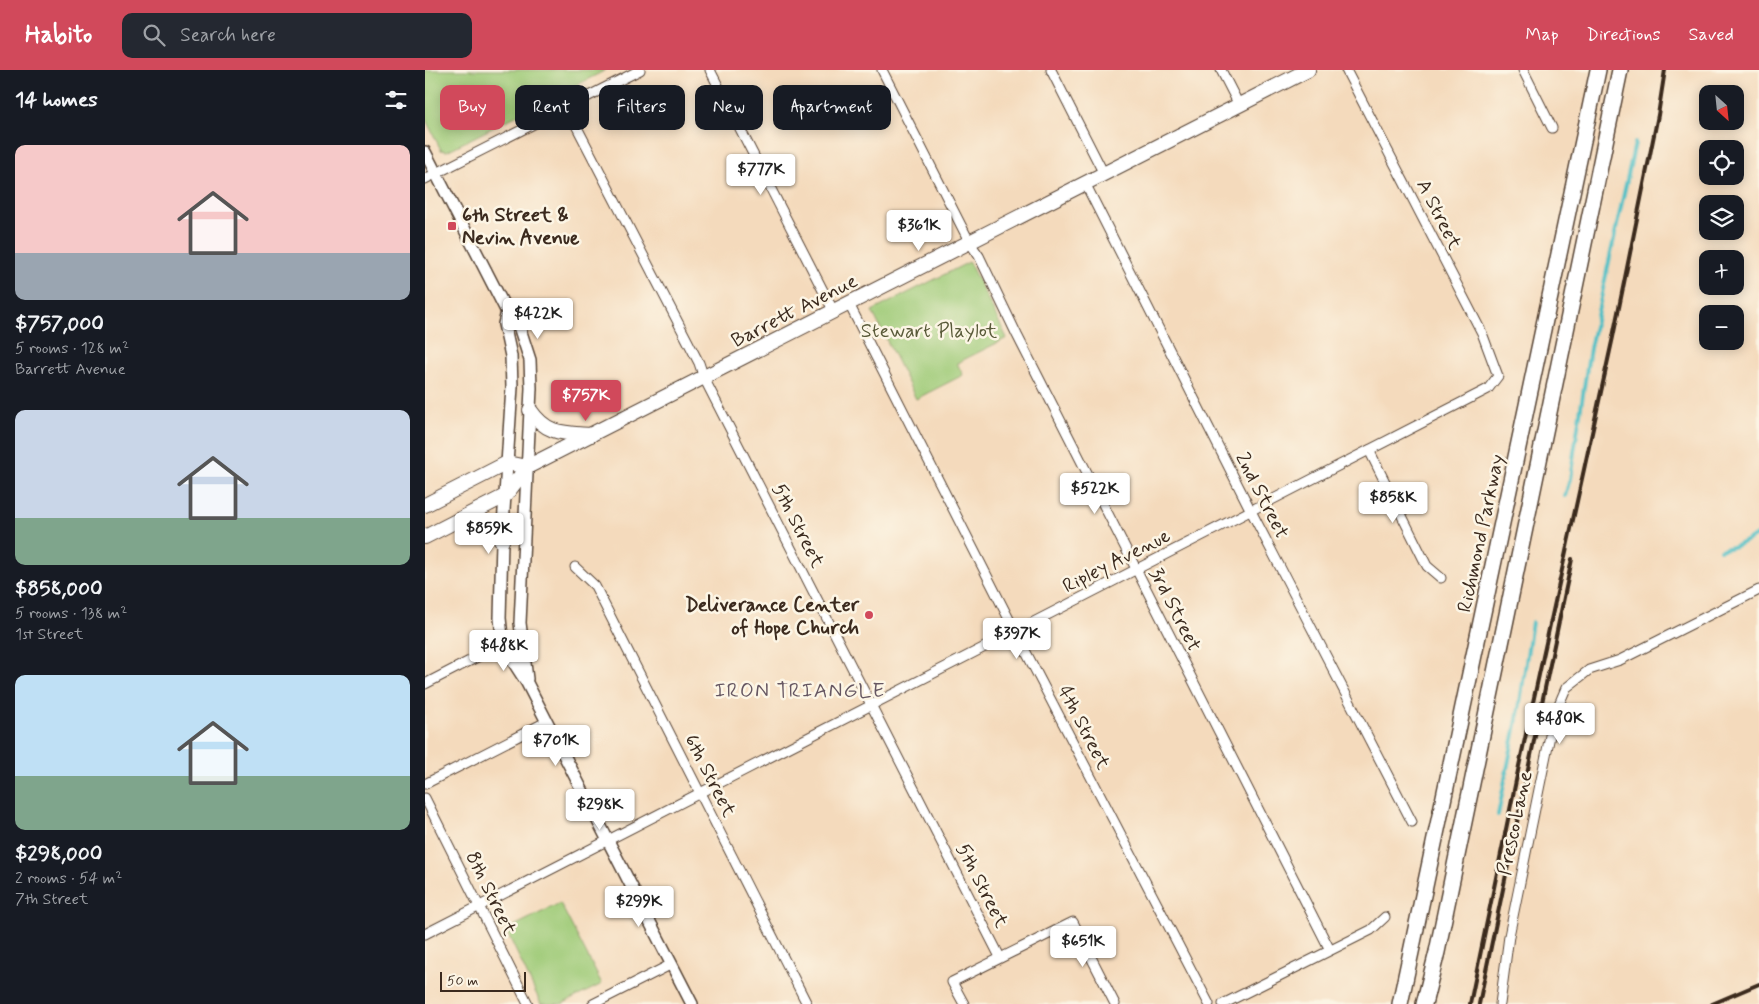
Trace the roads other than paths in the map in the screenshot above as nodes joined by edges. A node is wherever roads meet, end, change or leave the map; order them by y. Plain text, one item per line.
1 (640, 70) edge
2 (710, 70) edge
3 (882, 70) edge
4 (1051, 70) edge
5 (1221, 70) edge
6 (1308, 70) edge
7 (1346, 70) edge
8 (1523, 70) edge
9 (1598, 70) edge
10 (1620, 70) edge
11 (589, 97) edge
12 (1239, 105) junction
13 (1552, 128) dead end
14 (523, 130) edge
15 (578, 130) edge
16 (425, 152) edge
17 (436, 174) junction
18 (1104, 174) junction
19 (425, 180) edge
20 (1085, 183) junction
21 (970, 243) junction
22 (849, 304) junction
23 (507, 312) junction
24 (834, 312) junction
25 (1499, 376) joint
26 (704, 378) junction
27 (530, 410) junction
28 (592, 435) junction
29 (1369, 450) junction
30 (507, 463) junction
31 (527, 467) junction
32 (505, 496) junction
33 (425, 505) edge
34 (1251, 511) junction
35 (446, 526) junction
36 (425, 537) edge
37 (502, 541) junction
38 (575, 567) dead end
39 (1136, 569) junction
40 (1441, 578) dead end
41 (1759, 590) edge
42 (1015, 631) junction
43 (487, 652) dead end
44 (527, 683) junction
45 (425, 684) edge
46 (872, 705) junction
47 (546, 722) junction
48 (425, 784) edge
49 (700, 794) junction
50 (425, 798) edge
51 (1412, 822) dead end
52 (609, 840) junction
53 (480, 906) junction
54 (1385, 917) dead end
55 (425, 934) edge
56 (1330, 950) junction
57 (1000, 957) junction
58 (672, 964) junction
59 (528, 1004) edge
60 (593, 1004) edge
61 (692, 1004) edge
62 (807, 1004) edge
63 (964, 1004) edge
64 (1115, 1004) edge
65 (1209, 1004) edge
66 (1223, 1004) edge
67 (1400, 1004) edge
68 (1424, 1004) edge
69 (1500, 1004) edge

1 - 11 street
2 - 24 street
3 - 21 street, 3rd Street
4 - 18 street
5 - 12 street
6 - 12 main road, Barrett Avenue
7 - 25 street, A Street
8 - 13 street
9 - 67 highway, Richmond Parkway
10 - 68 highway
12 - 18 main road, Barrett Avenue
14 - 17 street
15 - 26 street, 5th Street
16 - 17 street
17 - 19 street
17 - 23 street
18 - 20 main road, Barrett Avenue
20 - 21 main road, Barrett Avenue
20 - 34 street, 2nd Street
21 - 22 main road, Barrett Avenue
21 - 39 street, 3rd Street
22 - 24 main road, Barrett Avenue
22 - 42 street, 4th Street
23 - 27 street
23 - 30 street
24 - 26 main road, Barrett Avenue
25 - 29 street, Ripley Avenue
26 - 28 main road, Barrett Avenue
26 - 46 street, 5th Street
27 - 28 main road
27 - 31 street
28 - 31 main road, Barrett Avenue
29 - 34 street, Ripley Avenue
29 - 40 street
30 - 31 main road
30 - 32 street
30 - 33 main road
31 - 32 main road, Barrett Avenue
31 - 44 street
32 - 35 main road, Barrett Avenue
32 - 37 street
34 - 39 street, Ripley Avenue
34 - 51 street, 2nd Street
35 - 36 main road, Barrett Avenue
35 - 37 main road
37 - 44 street
38 - 49 street, 6th Street
39 - 42 street, Ripley Avenue
39 - 56 street, 3rd Street
41 - 69 street, Presco Lane
42 - 46 street, Ripley Avenue
42 - 65 street, 4th Street
43 - 45 street
44 - 47 street
46 - 49 street, Ripley Avenue
46 - 57 street, 5th Street
47 - 48 street
47 - 52 street
49 - 52 street, Ripley Avenue
49 - 62 street, 6th Street
50 - 53 street, 8th Street
52 - 53 street, Ripley Avenue
52 - 58 street
53 - 55 street, Ripley Avenue
53 - 59 street, 8th Street
54 - 56 street
56 - 66 street
57 - 63 street
57 - 64 street
58 - 60 street
58 - 61 street

